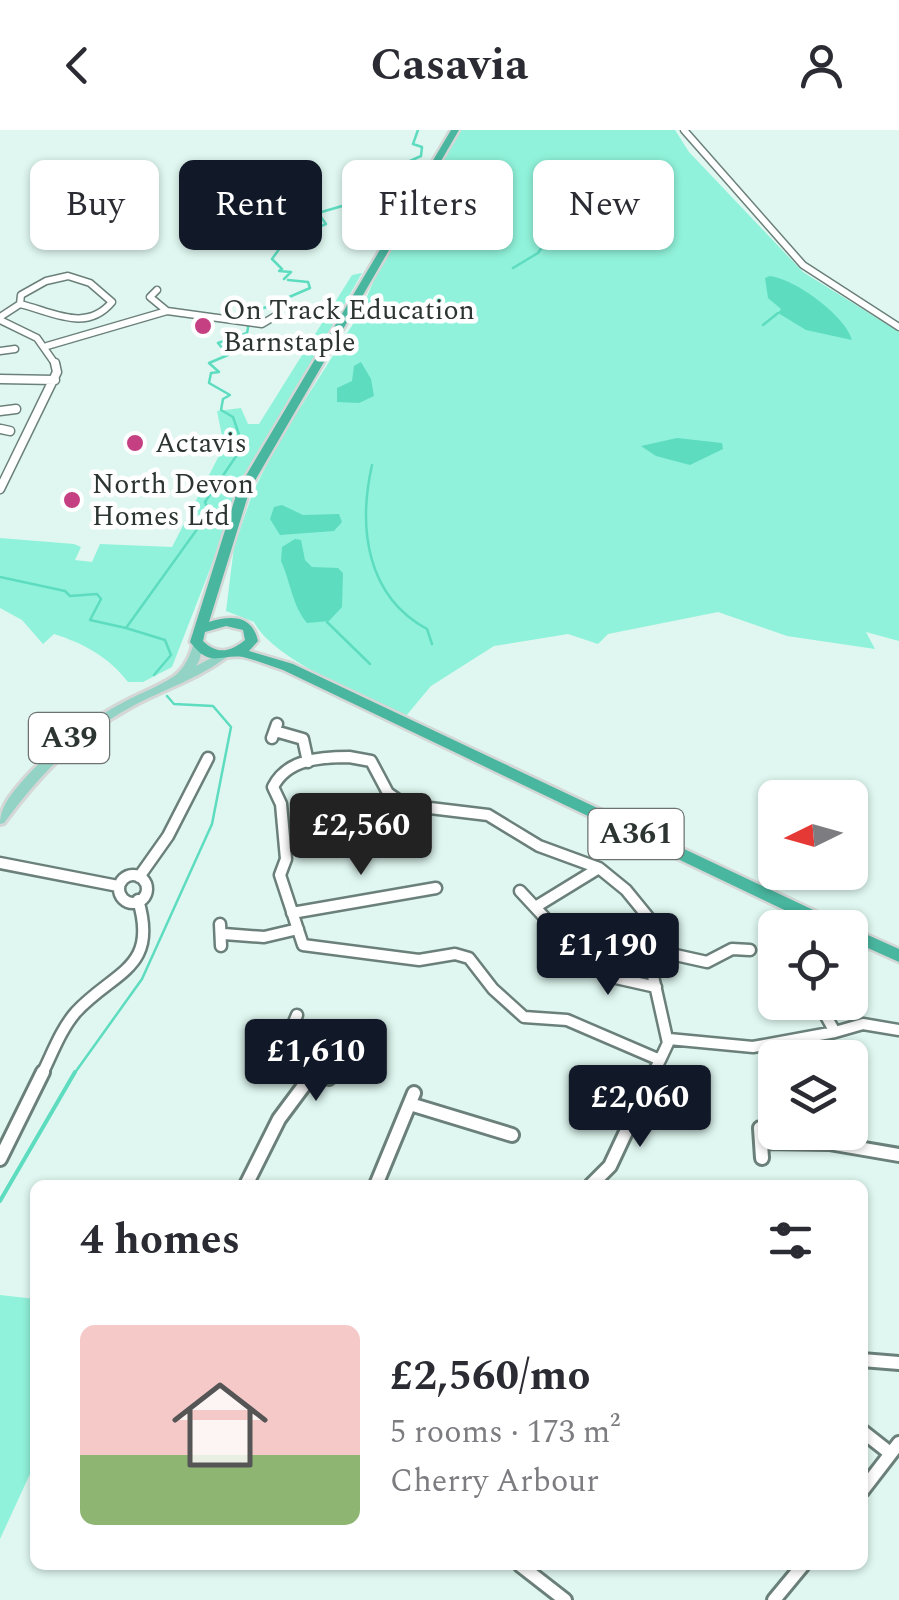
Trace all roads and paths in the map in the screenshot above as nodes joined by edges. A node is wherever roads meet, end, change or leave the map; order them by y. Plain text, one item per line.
1 (455, 130) edge
2 (684, 130) edge
3 (95, 286) junction
4 (84, 290) dead end
5 (157, 290) dead end
6 (20, 304) junction
7 (111, 305) junction
8 (123, 306) dead end
9 (232, 309) dead end
10 (167, 311) junction
11 (277, 314) dead end
12 (0, 318) edge
13 (224, 318) junction
14 (899, 327) edge
15 (46, 346) junction
16 (15, 349) dead end
17 (0, 350) edge
18 (0, 379) edge
19 (55, 380) junction
20 (16, 409) dead end
21 (0, 411) edge
22 (0, 489) edge
23 (212, 602) junction
24 (230, 621) junction
25 (203, 629) junction
26 (252, 637) junction
27 (198, 646) junction
28 (239, 652) junction
29 (223, 656) junction
30 (288, 667) junction
31 (164, 687) junction
32 (275, 731) dead end
33 (208, 758) dead end
34 (308, 762) junction
35 (0, 820) edge
36 (0, 852) edge
37 (0, 863) edge
38 (16, 863) junction
39 (598, 868) junction
40 (139, 877) junction
41 (118, 886) junction
42 (436, 888) dead end
43 (520, 891) dead end
44 (138, 900) junction
45 (538, 906) junction
46 (799, 910) edge
47 (292, 913) junction
48 (546, 918) dead end
49 (298, 928) junction
50 (222, 934) dead end
51 (868, 942) edge
52 (750, 950) dead end
53 (662, 952) junction
54 (899, 956) edge
55 (581, 959) dead end
56 (656, 987) junction
57 (296, 1015) dead end
58 (828, 1020) edge
59 (899, 1030) edge
60 (835, 1032) junction
61 (669, 1039) junction
62 (661, 1057) junction
63 (314, 1072) junction
64 (328, 1078) dead end
65 (512, 1135) dead end
66 (899, 1155) edge
67 (762, 1158) dead end
68 (0, 1159) edge
69 (248, 1180) edge
70 (378, 1180) edge
71 (596, 1180) edge
72 (868, 1360) edge
73 (899, 1363) edge
74 (868, 1435) edge
75 (894, 1448) edge
76 (868, 1483) edge
77 (526, 1570) edge
78 (798, 1570) edge
79 (565, 1600) edge
80 (774, 1600) edge

1 - 23 highway
2 - 14 street
3 - 4 street
3 - 6 street
3 - 7 street
5 - 10 street
6 - 7 street
6 - 12 street
7 - 8 street
9 - 13 street
10 - 13 street
10 - 15 street
11 - 13 street
12 - 15 street
15 - 19 street
16 - 17 street
18 - 19 street
19 - 22 street
20 - 21 street
23 - 24 highway
23 - 25 highway
24 - 25 highway
24 - 26 highway
25 - 27 highway
26 - 28 highway
26 - 30 highway, A361
27 - 29 highway
27 - 31 main road, A39
28 - 29 highway
28 - 30 highway, A361
29 - 31 main road, A39
30 - 46 highway, A361
31 - 35 main road, A39
32 - 34 street
33 - 40 street
34 - 39 street
34 - 47 street
36 - 38 street
37 - 38 street
38 - 41 street
39 - 45 street
39 - 53 street
40 - 41 street
40 - 44 street
41 - 44 street
42 - 47 street
43 - 45 street
44 - 68 street
45 - 48 street
47 - 49 street
49 - 50 street
49 - 62 street
51 - 54 highway
52 - 53 street
53 - 56 street
55 - 56 street
56 - 61 street
57 - 63 street
58 - 60 street
59 - 60 street
60 - 61 street
61 - 62 street
62 - 71 street
63 - 64 street
63 - 69 street
65 - 70 street
66 - 67 street
72 - 73 street
74 - 75 street
75 - 76 street
77 - 79 street
78 - 80 street

